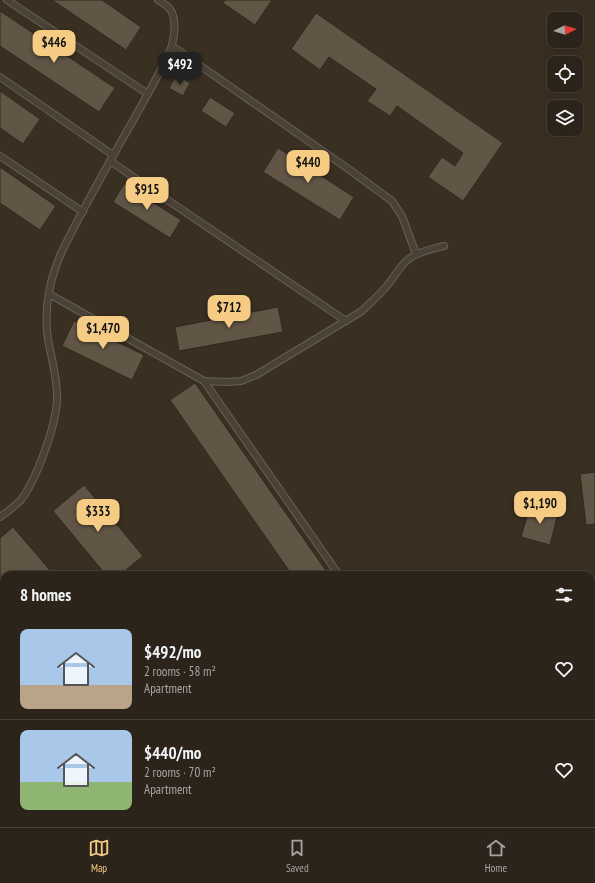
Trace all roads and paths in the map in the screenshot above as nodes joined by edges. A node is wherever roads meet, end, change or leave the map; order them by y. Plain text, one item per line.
1 (7, 0) edge
2 (158, 0) edge
3 (172, 46) junction
4 (0, 77) edge
5 (148, 94) junction
6 (0, 156) edge
7 (111, 158) junction
8 (83, 212) junction
9 (444, 246) dead end
10 (416, 254) junction
11 (49, 294) junction
12 (346, 321) junction
13 (204, 381) junction
14 (0, 517) edge
15 (336, 571) edge

1 - 5 lane
2 - 3 lane
3 - 5 lane
3 - 10 lane
4 - 7 lane
5 - 7 lane
6 - 8 lane
7 - 8 lane
7 - 12 lane
8 - 11 lane
9 - 10 lane
10 - 12 lane
11 - 13 lane
11 - 14 lane
12 - 13 lane
13 - 15 lane

